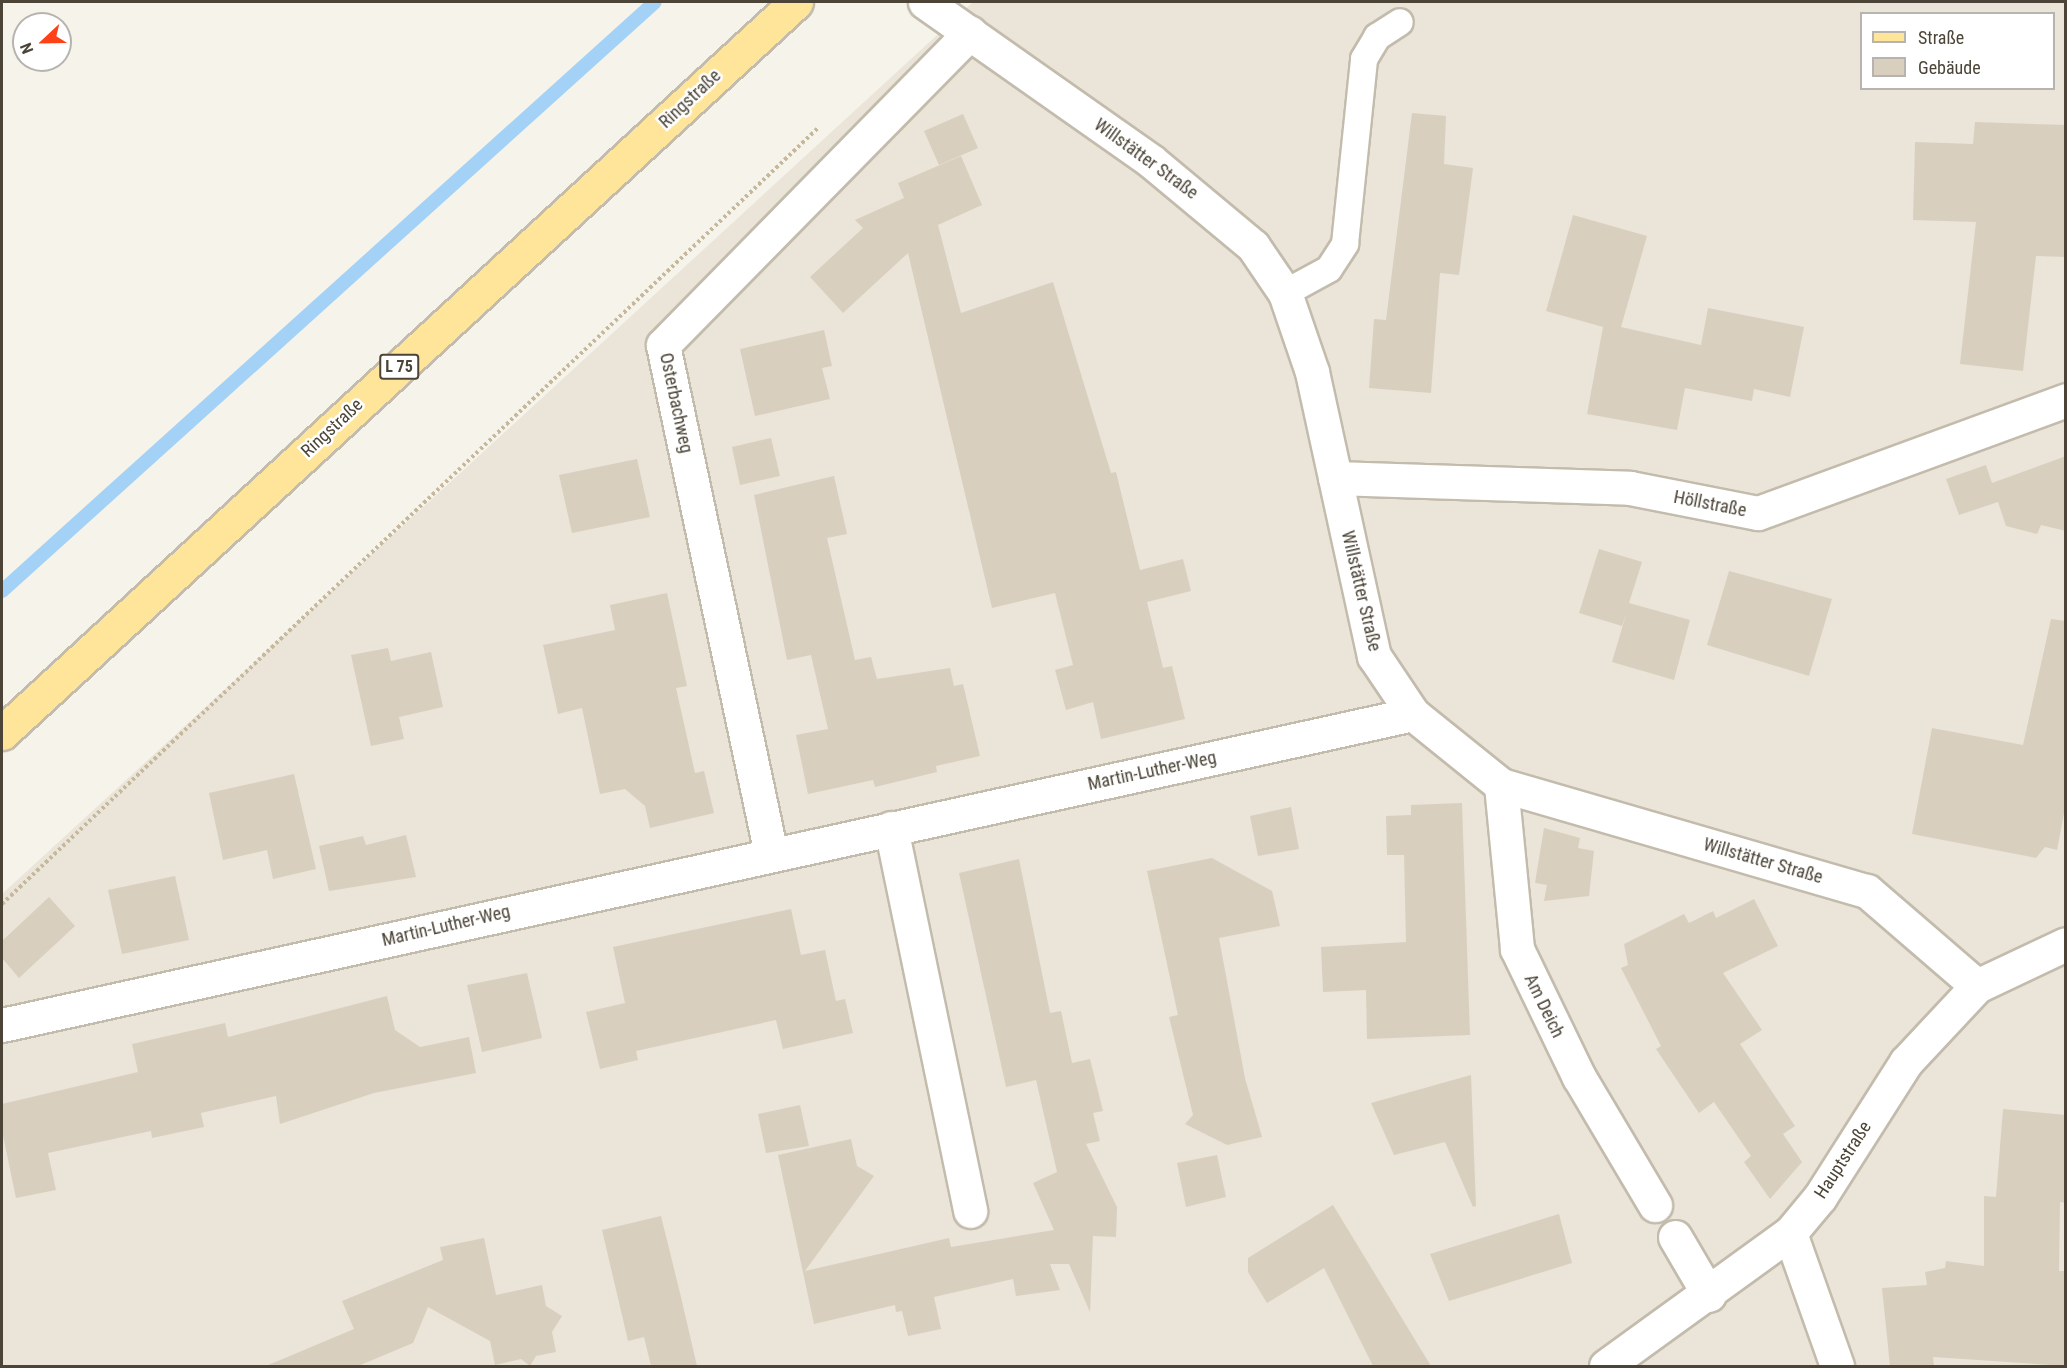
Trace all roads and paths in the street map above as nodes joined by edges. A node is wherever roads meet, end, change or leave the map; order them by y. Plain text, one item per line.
1 (796, 2) edge
2 (925, 2) edge
3 (1400, 22) dead end
4 (970, 33) junction
5 (827, 119) dead end
6 (1284, 292) junction
7 (2066, 400) edge
8 (1335, 478) junction
9 (1413, 714) junction
10 (2, 733) edge
11 (1501, 785) junction
12 (891, 828) junction
13 (771, 854) junction
14 (2, 904) edge
15 (2066, 944) edge
16 (1977, 986) junction
17 (2, 1025) edge
18 (1655, 1205) dead end
19 (970, 1210) dead end
20 (1790, 1233) junction
21 (1675, 1237) dead end
22 (1709, 1294) junction
23 (1606, 1366) edge
24 (1837, 1366) edge

1 - 10 main road, Ringstraße / L 75
2 - 4 street, Willstätter Straße
3 - 6 lane
4 - 6 street, Willstätter Straße
4 - 13 street, Osterbachweg
5 - 14 path
6 - 8 street, Willstätter Straße
7 - 8 street, Höllstraße
8 - 9 street, Willstätter Straße
9 - 11 street, Willstätter Straße
9 - 12 street, Martin-Luther-Weg
11 - 16 street, Willstätter Straße
11 - 18 street, Am Deich
12 - 13 street, Martin-Luther-Weg
12 - 19 street
13 - 17 street, Martin-Luther-Weg
15 - 16 street, Hauptstraße
16 - 20 street, Hauptstraße
20 - 22 street, Hauptstraße
20 - 24 street
21 - 22 street
22 - 23 street, Hauptstraße

